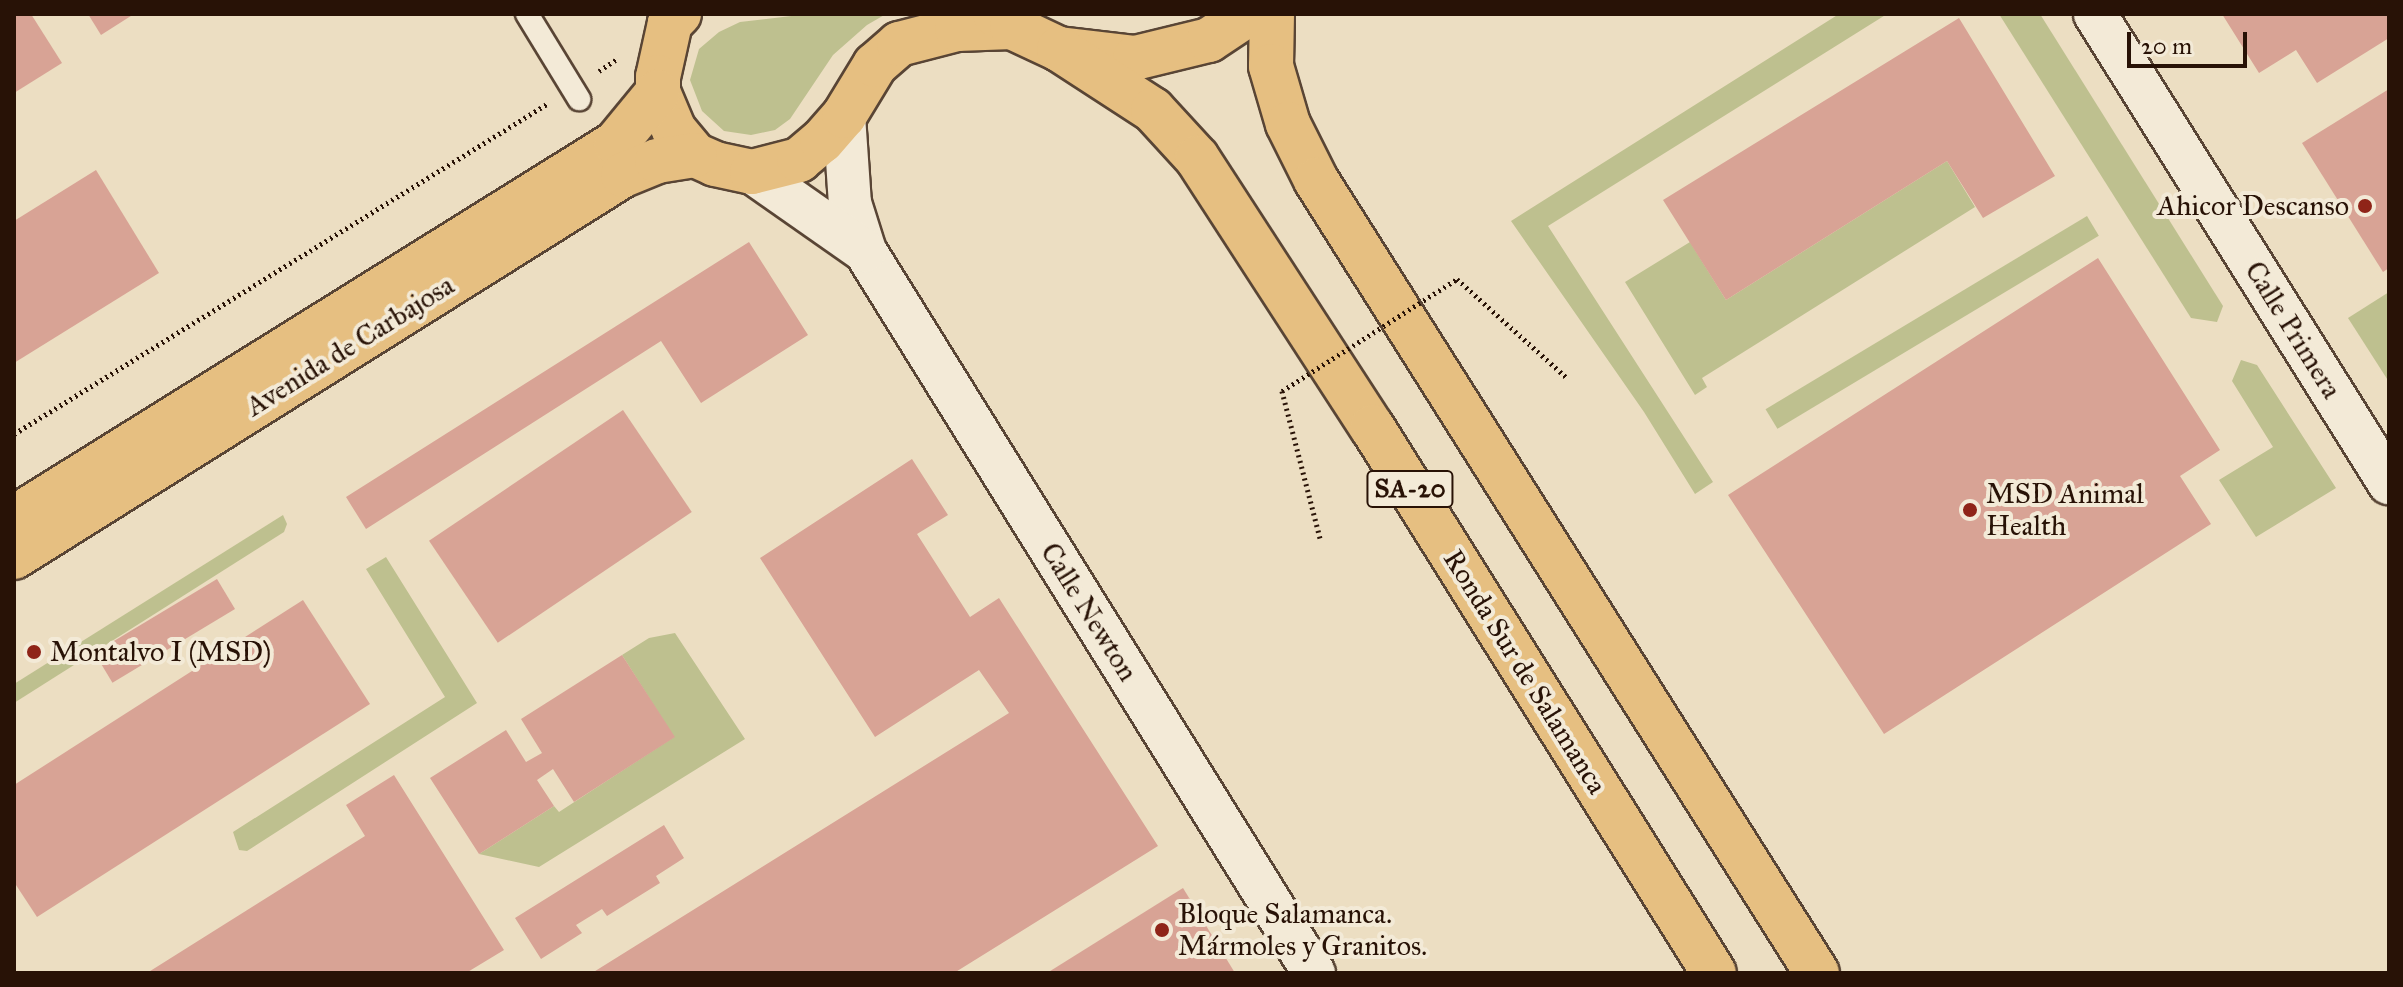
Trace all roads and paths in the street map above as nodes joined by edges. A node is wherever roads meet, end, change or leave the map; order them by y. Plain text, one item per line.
1 (527, 14) edge
2 (1248, 14) edge
3 (1272, 14) edge
4 (2095, 14) edge
5 (672, 17) edge
6 (1004, 21) edge
7 (1059, 49) junction
8 (658, 92) junction
9 (579, 99) dead end
10 (844, 116) junction
11 (525, 117) dead end
12 (695, 155) junction
13 (752, 172) junction
14 (865, 251) junction
15 (1568, 379) dead end
16 (14, 434) edge
17 (2389, 483) edge
18 (14, 518) edge
19 (1320, 538) dead end
20 (14, 557) edge
21 (1314, 973) edge
22 (1714, 973) edge
23 (1817, 973) edge

1 - 9 lane
2 - 7 main road, Ronda Sur de Salamanca / SA-20
3 - 23 main road, SA-20
4 - 17 street, Calle Primera
5 - 8 main road
6 - 7 main road, Ronda Sur de Salamanca / SA-20
6 - 10 main road, Avenida de Carbajosa
7 - 22 main road, Ronda Sur de Salamanca / SA-20
8 - 12 main road
8 - 18 main road, Avenida de Carbajosa
10 - 13 main road, Avenida de Carbajosa
10 - 14 street, Calle Newton
11 - 16 path
12 - 13 main road, Avenida de Carbajosa
12 - 20 main road, Avenida de Carbajosa
13 - 14 street, Calle Newton
14 - 21 street, Calle Newton
15 - 19 path, bridge

